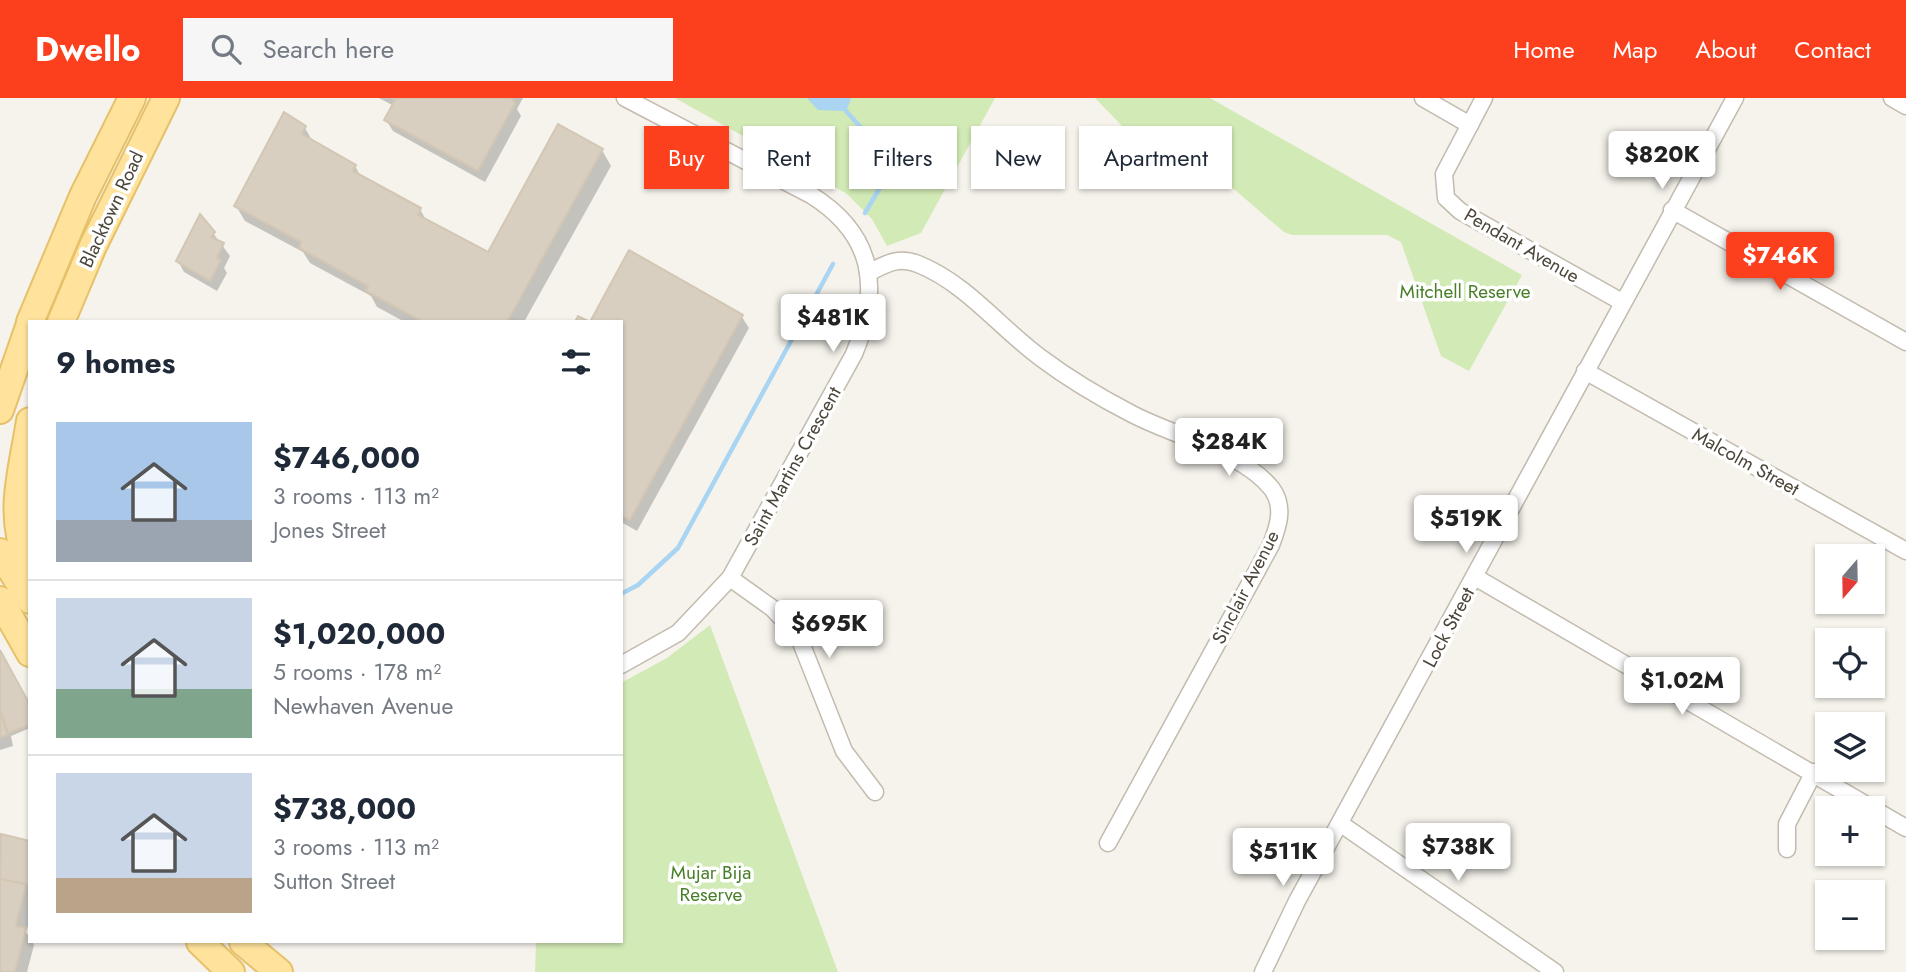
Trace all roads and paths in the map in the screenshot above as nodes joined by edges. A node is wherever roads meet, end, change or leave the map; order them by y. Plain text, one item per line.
1 (132, 98) edge
2 (166, 98) edge
3 (625, 98) edge
4 (1423, 98) edge
5 (1485, 98) edge
6 (1735, 98) edge
7 (1892, 98) edge
8 (1906, 106) edge
9 (1470, 125) junction
10 (1672, 210) junction
11 (868, 273) junction
12 (1622, 302) junction
13 (31, 320) edge
14 (62, 320) edge
15 (28, 329) edge
16 (1906, 342) edge
17 (1585, 371) junction
18 (28, 407) edge
19 (0, 410) edge
20 (28, 433) edge
21 (0, 485) edge
22 (1906, 551) edge
23 (0, 552) edge
24 (28, 564) edge
25 (1475, 576) junction
26 (730, 578) junction
27 (28, 597) edge
28 (0, 600) edge
29 (0, 623) edge
30 (28, 650) edge
31 (28, 652) edge
32 (623, 663) edge
33 (1814, 772) junction
34 (875, 792) dead end
35 (1340, 824) junction
36 (1906, 828) edge
37 (1108, 842) dead end
38 (1787, 849) dead end
39 (201, 943) edge
40 (244, 943) edge
41 (231, 972) edge
42 (279, 972) edge
43 (1263, 972) edge
44 (1555, 972) edge

1 - 13 main road, Blacktown Road
2 - 14 main road, Blacktown Road
3 - 11 street, Saint Martins Crescent
4 - 9 street
5 - 9 street, Pendant Avenue
6 - 10 street, Lock Street
7 - 8 street
9 - 12 street, Pendant Avenue
10 - 12 street, Lock Street
10 - 16 street
11 - 26 street, Saint Martins Crescent
11 - 37 street, Sinclair Avenue
12 - 17 street, Lock Street
15 - 19 main road, Blacktown Road
17 - 22 street, Malcolm Street
17 - 25 street, Lock Street
18 - 21 main road
20 - 24 main road
23 - 27 main road
25 - 33 street
25 - 35 street, Lock Street
26 - 32 street, Saint Martins Crescent
26 - 34 street
28 - 30 main road
29 - 31 main road
33 - 36 street
33 - 38 street
35 - 43 street, Lock Street
35 - 44 street
39 - 41 main road
40 - 42 main road

